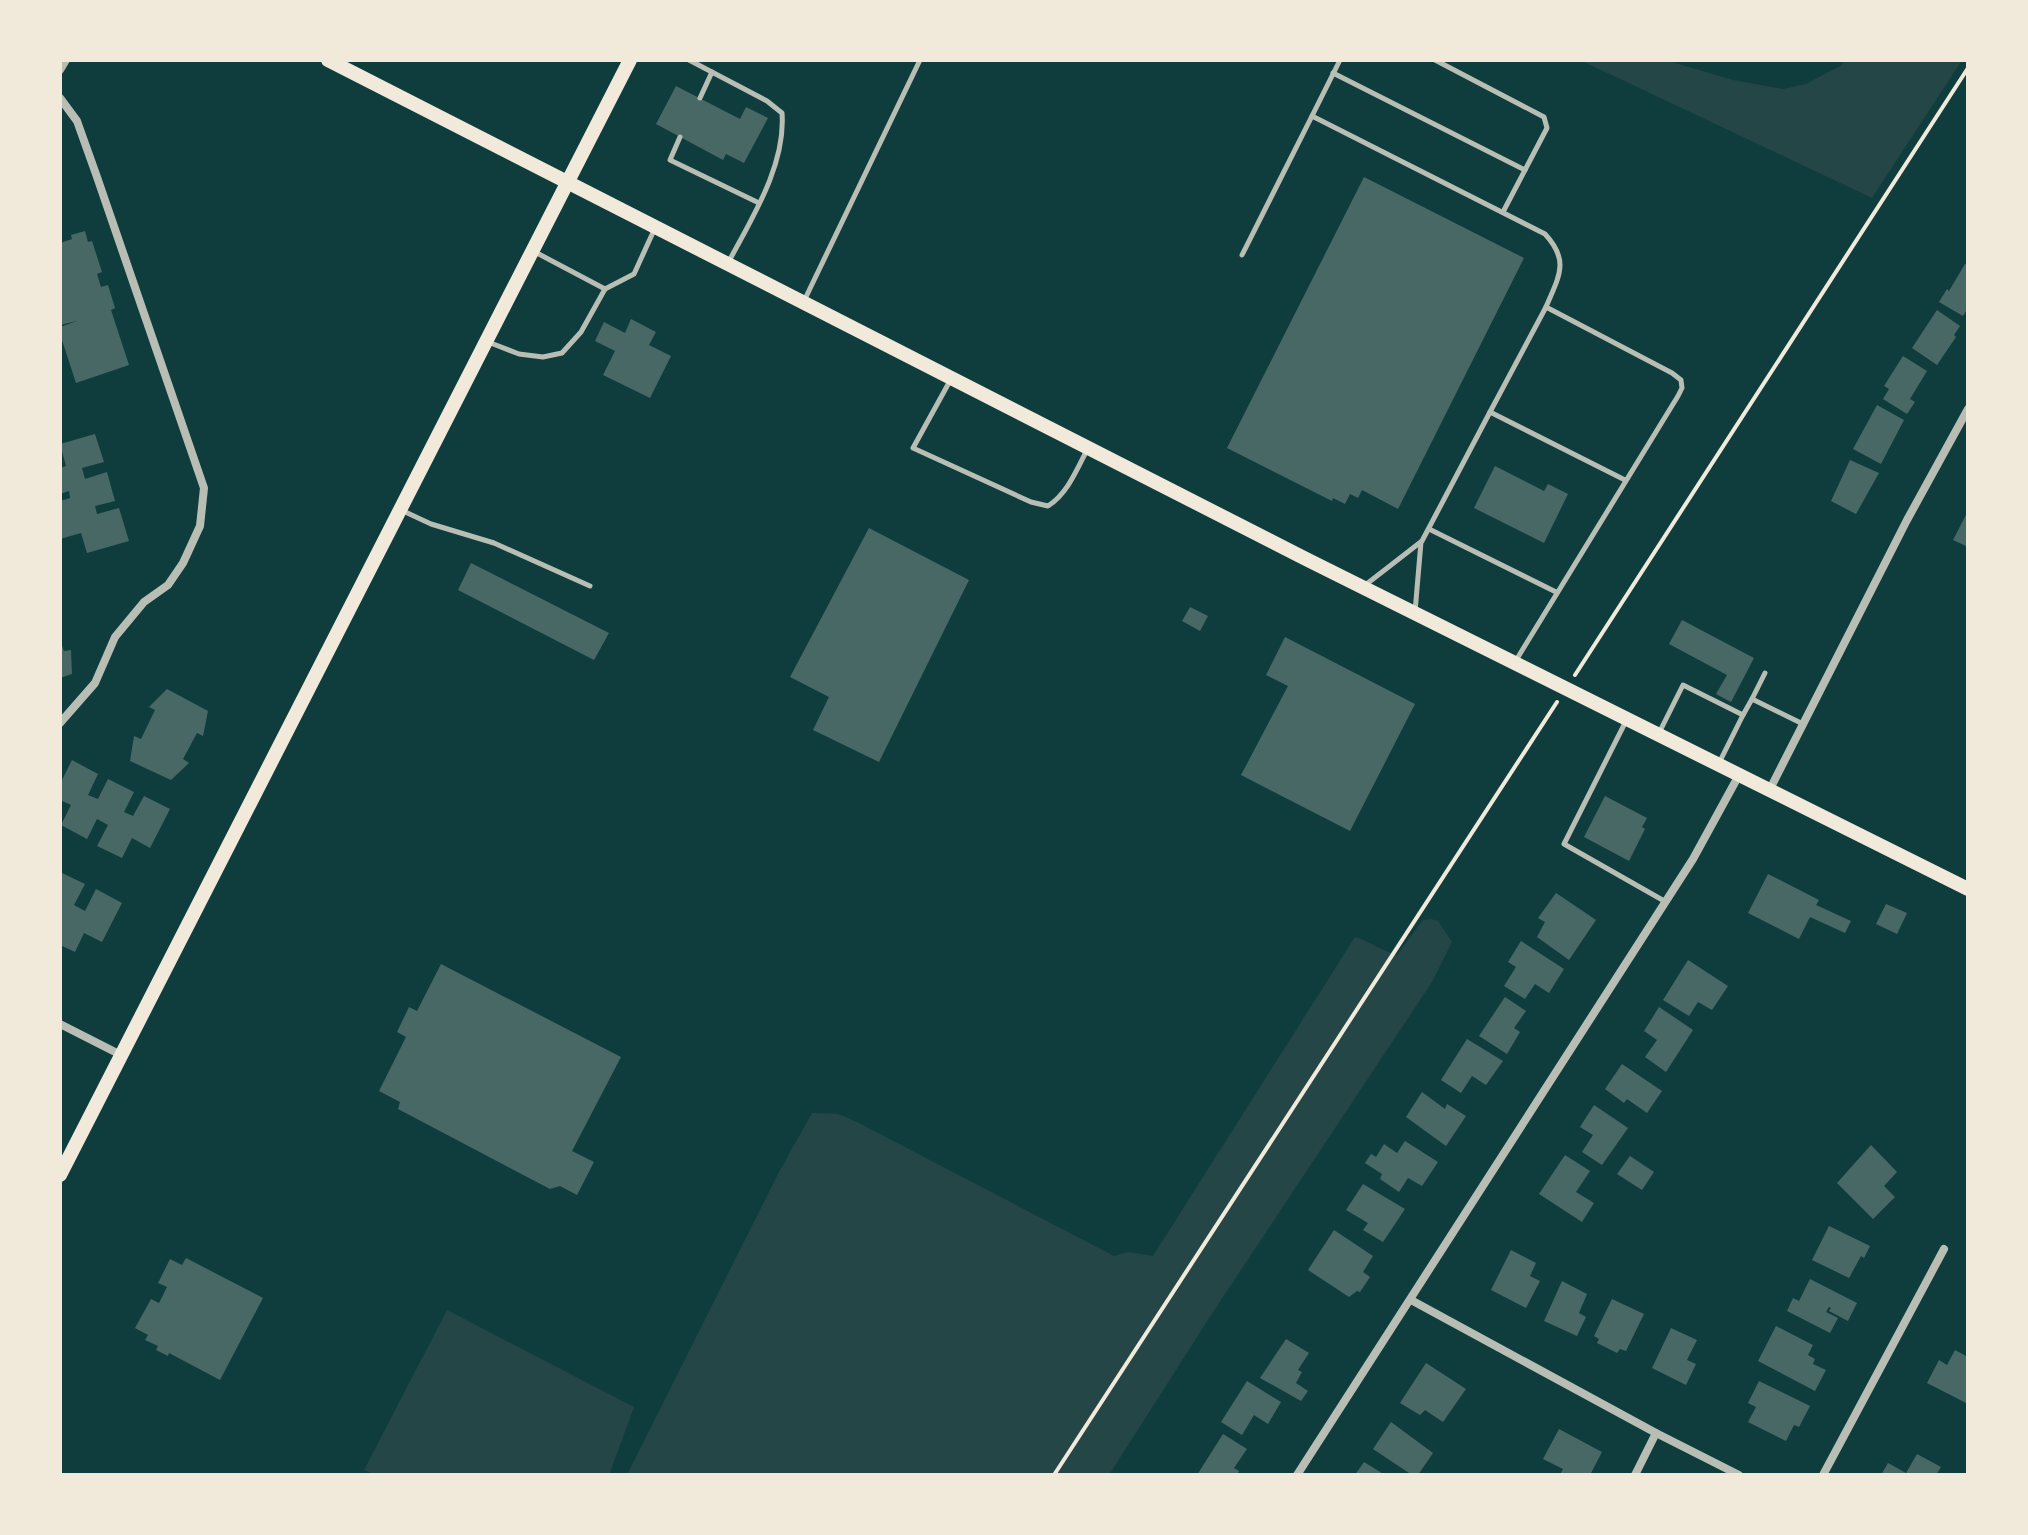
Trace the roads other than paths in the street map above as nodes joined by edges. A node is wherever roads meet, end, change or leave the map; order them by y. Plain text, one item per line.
1 (66, 60) edge
2 (328, 60) edge
3 (630, 60) edge
4 (689, 60) edge
5 (920, 60) edge
6 (1340, 60) edge
7 (1435, 60) edge
8 (60, 70) edge
9 (712, 72) junction
10 (1333, 73) junction
11 (60, 98) edge
12 (700, 98) dead end
13 (1312, 116) junction
14 (680, 137) dead end
15 (1525, 170) junction
16 (567, 183) junction
17 (759, 203) junction
18 (1503, 212) junction
19 (655, 227) junction
20 (533, 251) junction
21 (1242, 255) dead end
22 (728, 264) junction
23 (605, 289) junction
24 (804, 302) junction
25 (1546, 307) junction
26 (487, 342) junction
27 (952, 378) junction
28 (1968, 409) edge
29 (1490, 412) junction
30 (1088, 447) junction
31 (1625, 480) junction
32 (400, 510) junction
33 (1429, 529) junction
34 (1422, 541) junction
35 (590, 586) dead end
36 (1363, 587) junction
37 (1556, 592) junction
38 (1414, 612) junction
39 (1515, 662) junction
40 (1765, 673) dead end
41 (1752, 699) junction
42 (1743, 715) junction
43 (1627, 718) junction
44 (60, 723) edge
45 (1803, 724) junction
46 (1659, 734) junction
47 (1719, 764) junction
48 (1740, 774) junction
49 (1770, 789) junction
50 (1968, 889) edge
51 (1666, 902) junction
52 (60, 1024) edge
53 (121, 1055) junction
54 (60, 1175) edge
55 (1944, 1249) dead end
56 (1411, 1300) junction
57 (1656, 1433) junction
58 (1297, 1475) edge
59 (1635, 1475) edge
60 (1739, 1475) edge
61 (1823, 1475) edge

1 - 8 street
2 - 16 main road
3 - 16 main road
4 - 9 lane
5 - 24 lane
6 - 10 lane
7 - 15 lane
9 - 12 lane
9 - 17 lane
10 - 13 lane
10 - 15 lane
11 - 44 street
13 - 18 lane
13 - 21 lane
14 - 17 lane
15 - 18 lane
16 - 19 main road
16 - 20 main road
17 - 22 lane
18 - 25 lane
19 - 22 main road
19 - 23 lane
20 - 23 lane
20 - 26 main road
22 - 24 main road
23 - 26 lane
24 - 27 main road
25 - 29 lane
25 - 31 lane
26 - 32 main road
27 - 30 main road
27 - 30 lane
28 - 45 street
29 - 31 lane
29 - 33 lane
30 - 36 main road
31 - 37 lane
32 - 35 lane
32 - 53 main road
33 - 34 lane
33 - 37 lane
34 - 36 lane
34 - 38 lane
36 - 38 main road
37 - 39 lane
38 - 39 main road
39 - 43 main road
40 - 41 lane
41 - 42 lane
41 - 45 lane
42 - 46 lane
42 - 47 lane
43 - 46 main road
43 - 51 lane
45 - 49 street
46 - 47 main road
47 - 48 main road
48 - 49 main road
48 - 51 street
49 - 50 main road
51 - 56 street
52 - 53 street
53 - 54 main road
55 - 61 street
56 - 57 street
56 - 58 street
57 - 59 street
57 - 60 street

